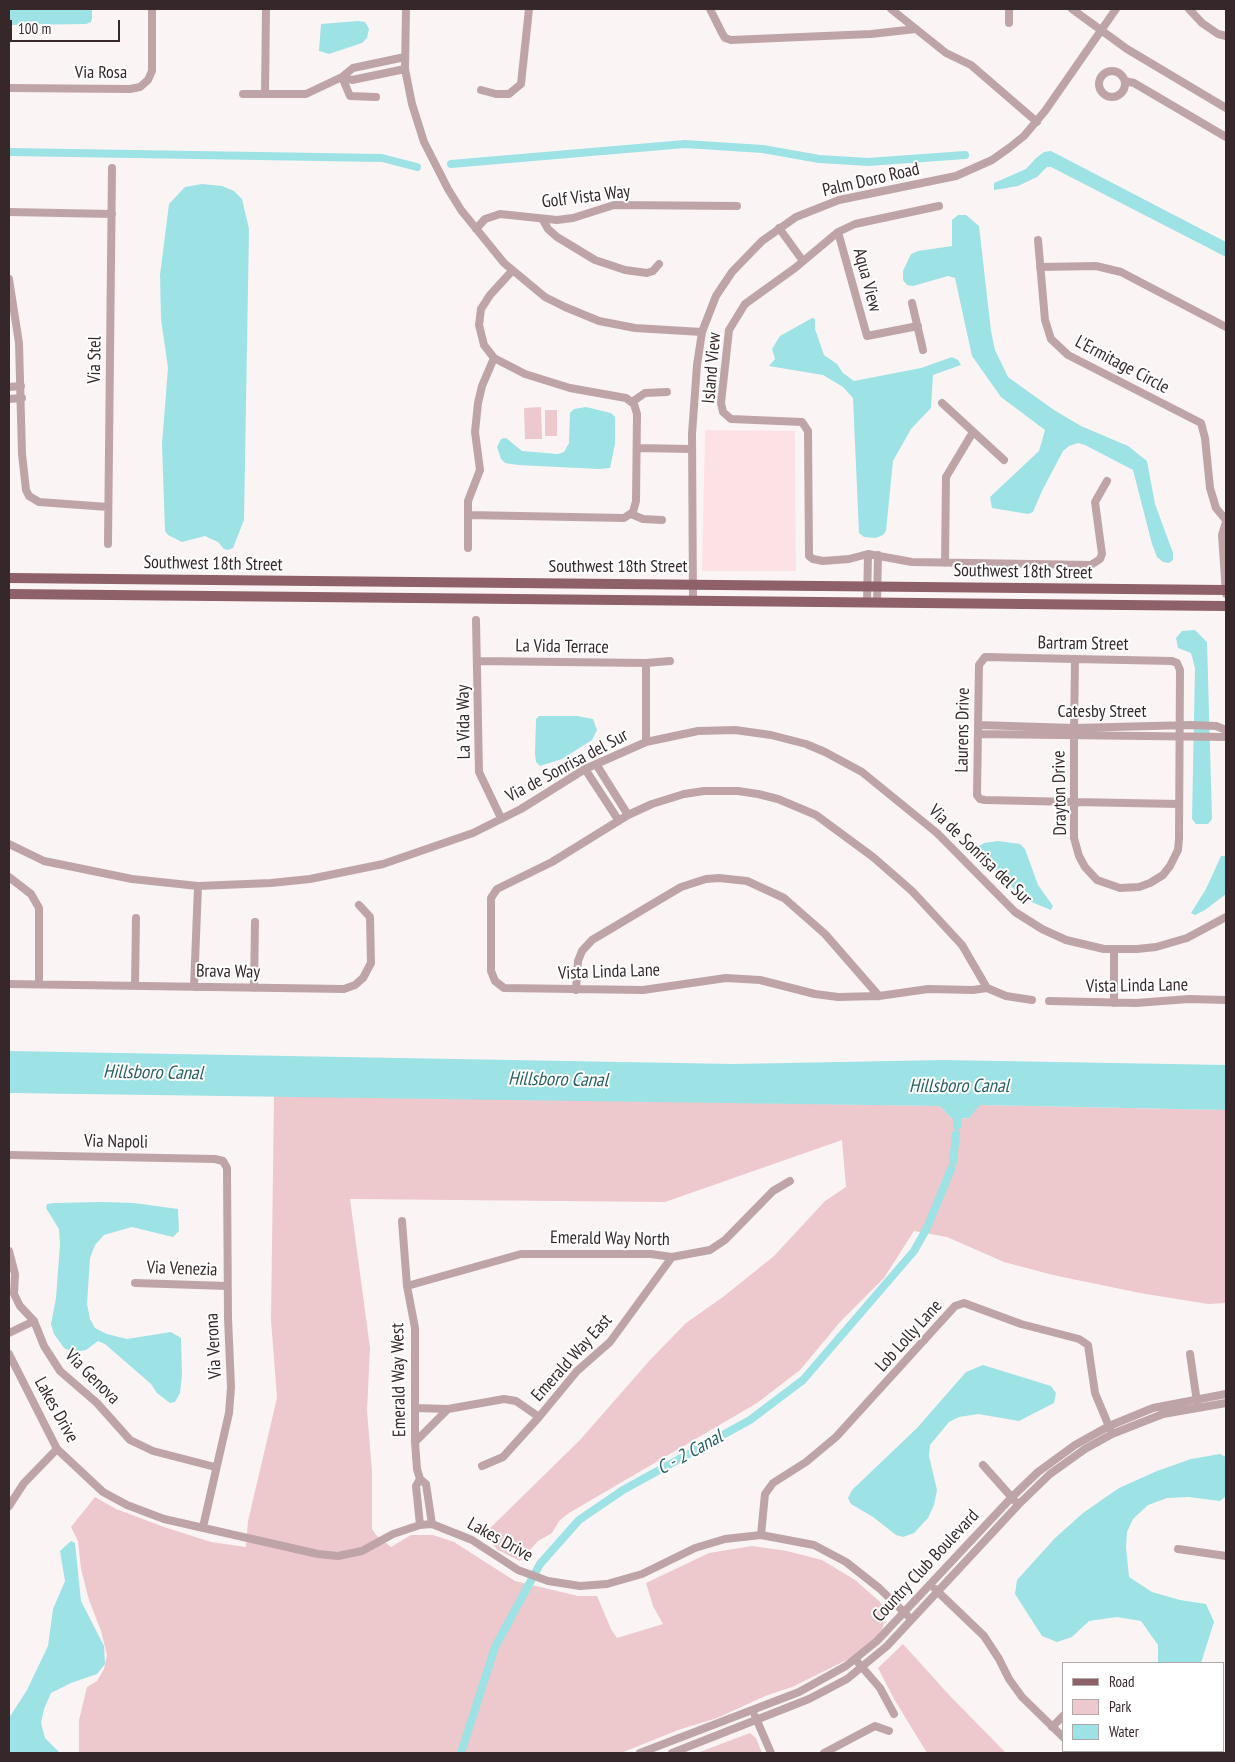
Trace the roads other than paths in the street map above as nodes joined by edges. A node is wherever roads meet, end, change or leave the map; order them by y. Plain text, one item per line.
1 (152, 9) edge
2 (266, 9) edge
3 (406, 9) edge
4 (529, 9) edge
5 (710, 9) edge
6 (892, 9) edge
7 (1009, 9) edge
8 (1072, 9) edge
9 (1116, 9) edge
10 (1189, 9) edge
11 (1009, 23) dead end
12 (916, 29) junction
13 (1102, 32) junction
14 (1226, 36) edge
15 (405, 57) junction
16 (405, 69) junction
17 (342, 78) junction
18 (1125, 81) dead end
19 (9, 88) edge
20 (481, 90) dead end
21 (243, 94) dead end
22 (265, 94) junction
23 (376, 97) dead end
24 (1226, 108) edge
25 (1037, 122) junction
26 (1226, 137) edge
27 (112, 168) dead end
28 (737, 206) dead end
29 (940, 206) dead end
30 (9, 212) edge
31 (112, 214) junction
32 (543, 220) junction
33 (779, 228) junction
34 (476, 229) junction
35 (838, 232) junction
36 (1038, 240) dead end
37 (803, 261) junction
38 (659, 264) dead end
39 (1040, 267) junction
40 (512, 272) junction
41 (9, 279) edge
42 (912, 302) dead end
43 (918, 326) junction
44 (1226, 327) edge
45 (702, 332) junction
46 (923, 350) dead end
47 (494, 358) junction
48 (21, 386) junction
49 (9, 387) edge
50 (667, 392) dead end
51 (22, 398) junction
52 (9, 399) edge
53 (632, 402) junction
54 (942, 403) dead end
55 (974, 432) junction
56 (637, 448) junction
57 (692, 449) junction
58 (1004, 460) dead end
59 (1107, 481) dead end
60 (108, 507) junction
61 (631, 514) junction
62 (468, 515) junction
63 (662, 520) dead end
64 (1226, 521) edge
65 (108, 544) dead end
66 (468, 548) dead end
67 (868, 554) junction
68 (878, 555) junction
69 (945, 562) junction
70 (9, 578) edge
71 (693, 584) junction
72 (872, 586) junction
73 (1226, 591) edge
74 (9, 594) edge
75 (693, 601) junction
76 (872, 603) junction
77 (1226, 606) edge
78 (476, 620) dead end
79 (1075, 659) junction
80 (980, 660) joint
81 (478, 661) junction
82 (670, 661) dead end
83 (646, 663) junction
84 (1180, 670) joint
85 (1180, 726) junction
86 (978, 729) junction
87 (1226, 730) edge
88 (1074, 731) junction
89 (1180, 736) junction
90 (1226, 737) edge
91 (646, 742) junction
92 (596, 764) junction
93 (585, 769) junction
94 (1074, 802) junction
95 (1179, 804) junction
96 (628, 815) junction
97 (501, 818) junction
98 (619, 821) junction
99 (9, 844) edge
100 (9, 877) edge
101 (198, 886) junction
102 (358, 905) dead end
103 (1226, 917) edge
104 (136, 918) dead end
105 (256, 922) dead end
106 (1114, 950) junction
107 (9, 984) edge
108 (39, 984) junction
109 (134, 986) junction
110 (194, 987) junction
111 (254, 988) junction
112 (988, 988) junction
113 (576, 990) junction
114 (879, 996) junction
115 (1032, 1000) dead end
116 (1226, 1000) edge
117 (1049, 1001) dead end
118 (1114, 1003) junction
119 (9, 1156) edge
120 (223, 1161) joint
121 (790, 1181) dead end
122 (402, 1221) dead end
123 (9, 1251) edge
124 (672, 1257) junction
125 (135, 1283) dead end
126 (227, 1286) junction
127 (407, 1286) junction
128 (34, 1321) junction
129 (9, 1333) edge
130 (9, 1354) edge
131 (1190, 1354) dead end
132 (1226, 1394) edge
133 (1196, 1398) junction
134 (1226, 1403) edge
135 (1197, 1407) junction
136 (416, 1408) junction
137 (448, 1409) junction
138 (539, 1418) junction
139 (1110, 1430) junction
140 (415, 1442) junction
141 (57, 1449) junction
142 (482, 1466) dead end
143 (983, 1466) dead end
144 (215, 1467) junction
145 (420, 1479) junction
146 (1012, 1498) junction
147 (1019, 1504) junction
148 (9, 1506) edge
149 (432, 1524) junction
150 (420, 1525) junction
151 (203, 1527) junction
152 (761, 1534) junction
153 (1178, 1549) dead end
154 (1226, 1556) edge
155 (930, 1584) junction
156 (938, 1591) junction
157 (904, 1613) junction
158 (911, 1619) junction
159 (855, 1659) junction
160 (863, 1668) junction
161 (753, 1710) junction
162 (894, 1714) dead end
163 (1062, 1717) edge
164 (757, 1720) junction
165 (1052, 1727) junction
166 (889, 1731) dead end
167 (1062, 1736) edge
168 (641, 1753) edge
169 (672, 1753) edge
170 (771, 1753) edge
171 (824, 1753) edge

1 - 19 street, Via Rosa
2 - 22 street
3 - 15 street
4 - 20 street
5 - 12 street
6 - 12 street
7 - 11 street
8 - 13 street
9 - 13 street, Palm Doro Road
10 - 14 street
12 - 25 street
13 - 24 street
13 - 25 street, Palm Doro Road
15 - 16 street
15 - 17 street
16 - 17 street
16 - 34 street
17 - 22 street
17 - 23 street
18 - 26 street
21 - 22 street
25 - 33 street, Palm Doro Road
27 - 31 street, Via Stel
28 - 32 street, Golf Vista Way
29 - 35 street, Island View
30 - 31 street
31 - 60 street, Via Stel
32 - 34 street, Golf Vista Way
32 - 38 street
33 - 37 street
33 - 45 street, Palm Doro Road
34 - 40 street
35 - 37 street, Island View
35 - 43 street, Aqua View
36 - 39 street
37 - 67 street, Island View
39 - 44 street
39 - 64 street, L'Ermitage Circle
40 - 45 street
40 - 47 street
41 - 48 street
42 - 43 street
43 - 46 street
45 - 57 street, Palm Doro Road
47 - 53 street
47 - 62 street
48 - 49 street
48 - 51 street
50 - 53 street
51 - 52 street
51 - 60 street
53 - 56 street
54 - 55 street
55 - 58 street
55 - 69 street
56 - 57 street
56 - 61 street
57 - 71 street, Palm Doro Road
59 - 69 street, Island View
60 - 65 street, Via Stel
61 - 62 street
61 - 63 street
62 - 66 street
64 - 73 street, L'Ermitage Circle
67 - 68 street, Island View
67 - 72 street
68 - 69 street, Island View
68 - 72 street
70 - 71 main road, Southwest 18th Street
71 - 72 main road, Southwest 18th Street
71 - 75 street, Palm Doro Road
72 - 73 main road, Southwest 18th Street
72 - 76 street
74 - 75 main road, Southwest 18th Street
75 - 76 main road, Southwest 18th Street
76 - 77 main road, Southwest 18th Street
78 - 81 street, La Vida Way
79 - 80 street, Bartram Street
79 - 84 street, Bartram Street
79 - 88 street, Drayton Drive
80 - 86 street, Laurens Drive
81 - 83 street, La Vida Terrace
81 - 97 street, La Vida Way
82 - 83 street, La Vida Terrace
83 - 91 street
84 - 85 street, Drayton Drive
85 - 87 street, Catesby Street
85 - 88 street, Catesby Street
85 - 89 street, Drayton Drive
86 - 88 street, Catesby Street
86 - 94 street, Laurens Drive
88 - 89 street, Catesby Street
88 - 94 street, Drayton Drive
89 - 90 street, Catesby Street
89 - 95 street, Drayton Drive
91 - 92 street, Via de Sonrisa del Sur
91 - 106 street, Via de Sonrisa del Sur
92 - 93 street, Via de Sonrisa del Sur
92 - 96 street
93 - 97 street, Via de Sonrisa del Sur
93 - 98 street
94 - 95 street
94 - 95 street, Drayton Drive
96 - 98 street, Vista Linda Lane
96 - 112 street, Vista Linda Lane
97 - 101 street, Via de Sonrisa del Sur
98 - 113 street, Vista Linda Lane
99 - 101 street, Via de Sonrisa del Sur
100 - 108 street
101 - 110 street
102 - 111 street, Brava Way
103 - 106 street, Via de Sonrisa del Sur
104 - 109 street
105 - 111 street
106 - 118 street
107 - 108 street, Brava Way
108 - 109 street, Brava Way
109 - 110 street, Brava Way
110 - 111 street, Brava Way
112 - 114 street, Vista Linda Lane
112 - 115 street, Vista Linda Lane
113 - 114 street, Vista Linda Lane
113 - 114 street
116 - 118 street, Vista Linda Lane
117 - 118 street, Vista Linda Lane
119 - 120 street, Via Napoli
120 - 126 street, Via Verona
121 - 124 street, Emerald Way North
122 - 127 street, Emerald Way West
123 - 128 street, Via Genova
124 - 127 street, Emerald Way North
124 - 138 street, Emerald Way East
125 - 126 street, Via Venezia
126 - 144 street, Via Verona
127 - 136 street, Emerald Way West
128 - 129 street
128 - 144 street, Via Genova
130 - 141 street, Lakes Drive
131 - 133 street
132 - 133 street, Country Club Boulevard
133 - 135 street
133 - 139 street, Country Club Boulevard
134 - 135 street, Country Club Boulevard
135 - 139 street, Country Club Boulevard
136 - 137 street
136 - 140 street, Emerald Way West
137 - 138 street
137 - 140 street
138 - 142 street, Emerald Way East
139 - 146 street, Country Club Boulevard
139 - 147 street, Country Club Boulevard
139 - 152 street, Lob Lolly Lane
140 - 145 street, Emerald Way West
141 - 148 street
141 - 151 street, Lakes Drive
143 - 146 street
144 - 151 street, Via Verona
145 - 149 street, Emerald Way West
145 - 150 street, Emerald Way West
146 - 147 street
146 - 155 street, Country Club Boulevard
147 - 156 street, Country Club Boulevard
149 - 150 street, Lakes Drive
149 - 152 street, Lakes Drive
150 - 151 street, Lakes Drive
152 - 157 street, Lakes Drive
153 - 154 street
155 - 156 street
155 - 157 street, Country Club Boulevard
156 - 158 street, Country Club Boulevard
156 - 165 street
157 - 158 street, Lakes Drive
157 - 159 street, Country Club Boulevard
158 - 160 street, Country Club Boulevard
159 - 160 street
159 - 161 street, Country Club Boulevard
160 - 162 street
160 - 164 street, Country Club Boulevard
161 - 164 street
161 - 168 street, Country Club Boulevard
163 - 165 street
164 - 169 street, Country Club Boulevard
164 - 170 street
165 - 167 street
166 - 171 street

